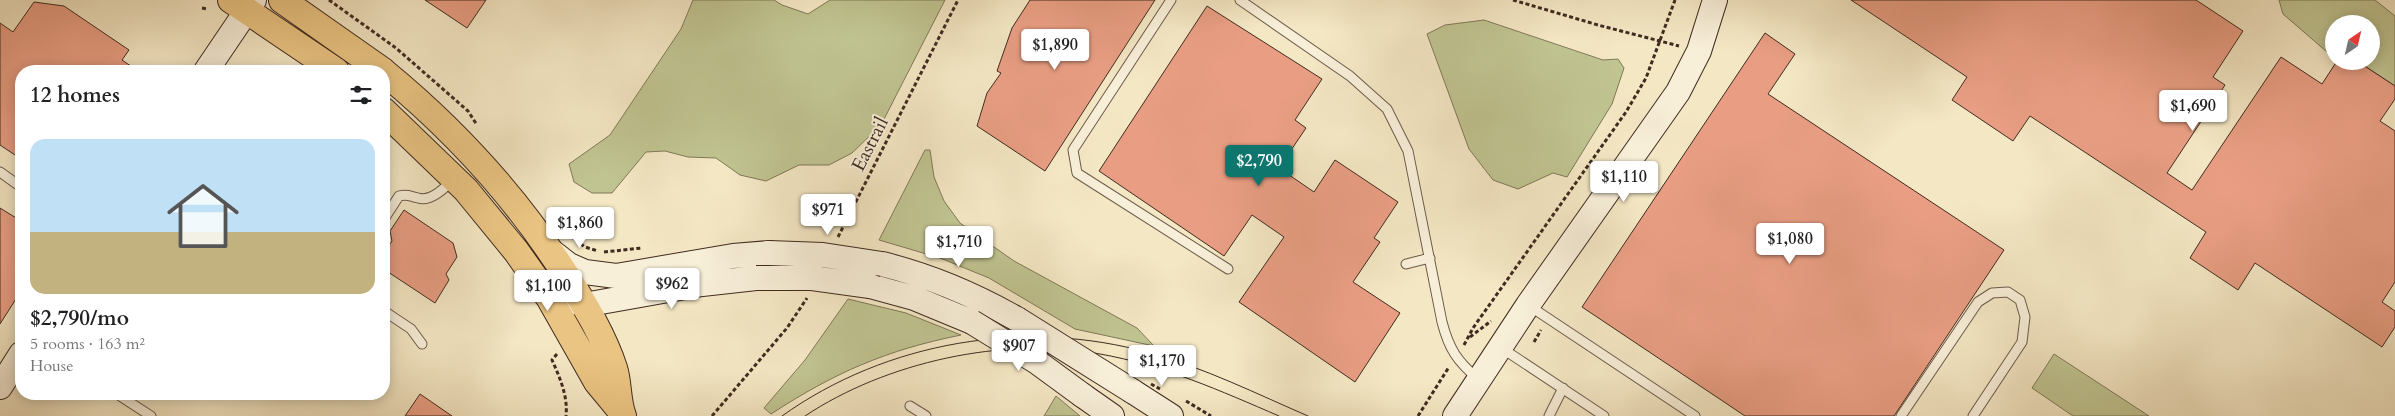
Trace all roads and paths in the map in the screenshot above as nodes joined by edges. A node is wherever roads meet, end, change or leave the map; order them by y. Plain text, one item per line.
1 (282, 0) edge
2 (958, 0) edge
3 (1171, 0) edge
4 (1240, 0) edge
5 (1513, 0) edge
6 (1675, 0) edge
7 (1714, 0) edge
8 (235, 5) edge
9 (202, 8) dead end
10 (1660, 41) junction
11 (1699, 51) junction
12 (209, 65) edge
13 (327, 65) edge
14 (375, 65) edge
15 (390, 76) edge
16 (390, 117) edge
17 (0, 172) edge
18 (454, 178) junction
19 (15, 183) edge
20 (390, 210) edge
21 (836, 241) dead end
22 (550, 250) junction
23 (1430, 258) junction
24 (1406, 264) dead end
25 (1228, 269) dead end
26 (535, 277) junction
27 (811, 291) dead end
28 (584, 305) junction
29 (1528, 305) junction
30 (390, 315) edge
31 (1497, 317) dead end
32 (1470, 337) junction
33 (422, 344) dead end
34 (1500, 346) junction
35 (558, 353) dead end
36 (1456, 357) junction
37 (15, 363) edge
38 (1478, 379) junction
39 (0, 387) edge
40 (1563, 388) junction
41 (127, 400) edge
42 (910, 406) dead end
43 (622, 414) edge
44 (151, 416) edge
45 (566, 416) edge
46 (712, 416) edge
47 (926, 416) edge
48 (1112, 416) edge
49 (1171, 416) edge
50 (1418, 416) edge
51 (1455, 416) edge
52 (1550, 416) edge
53 (1604, 416) edge
54 (1695, 416) edge
55 (1901, 416) edge
56 (1973, 416) edge

1 - 14 main road
2 - 21 path, Eastrail
3 - 25 lane
4 - 23 lane
5 - 10 path
6 - 10 path
7 - 11 street
8 - 9 path
8 - 12 street
8 - 13 main road
10 - 11 path
10 - 32 path
11 - 29 street
15 - 22 main road
16 - 18 main road
17 - 19 lane
18 - 20 lane
18 - 26 main road
22 - 28 main road
22 - 49 street, bridge
23 - 24 lane
23 - 36 lane
26 - 28 street
26 - 43 main road
27 - 46 path
28 - 43 main road
28 - 48 street, bridge
29 - 34 street
29 - 54 lane
30 - 33 lane
31 - 32 path
32 - 36 path
34 - 38 street
34 - 40 lane
35 - 45 path
36 - 38 lane
36 - 50 path
37 - 39 street
38 - 51 street
40 - 52 lane
40 - 53 lane
41 - 44 lane
42 - 47 lane
55 - 56 lane

